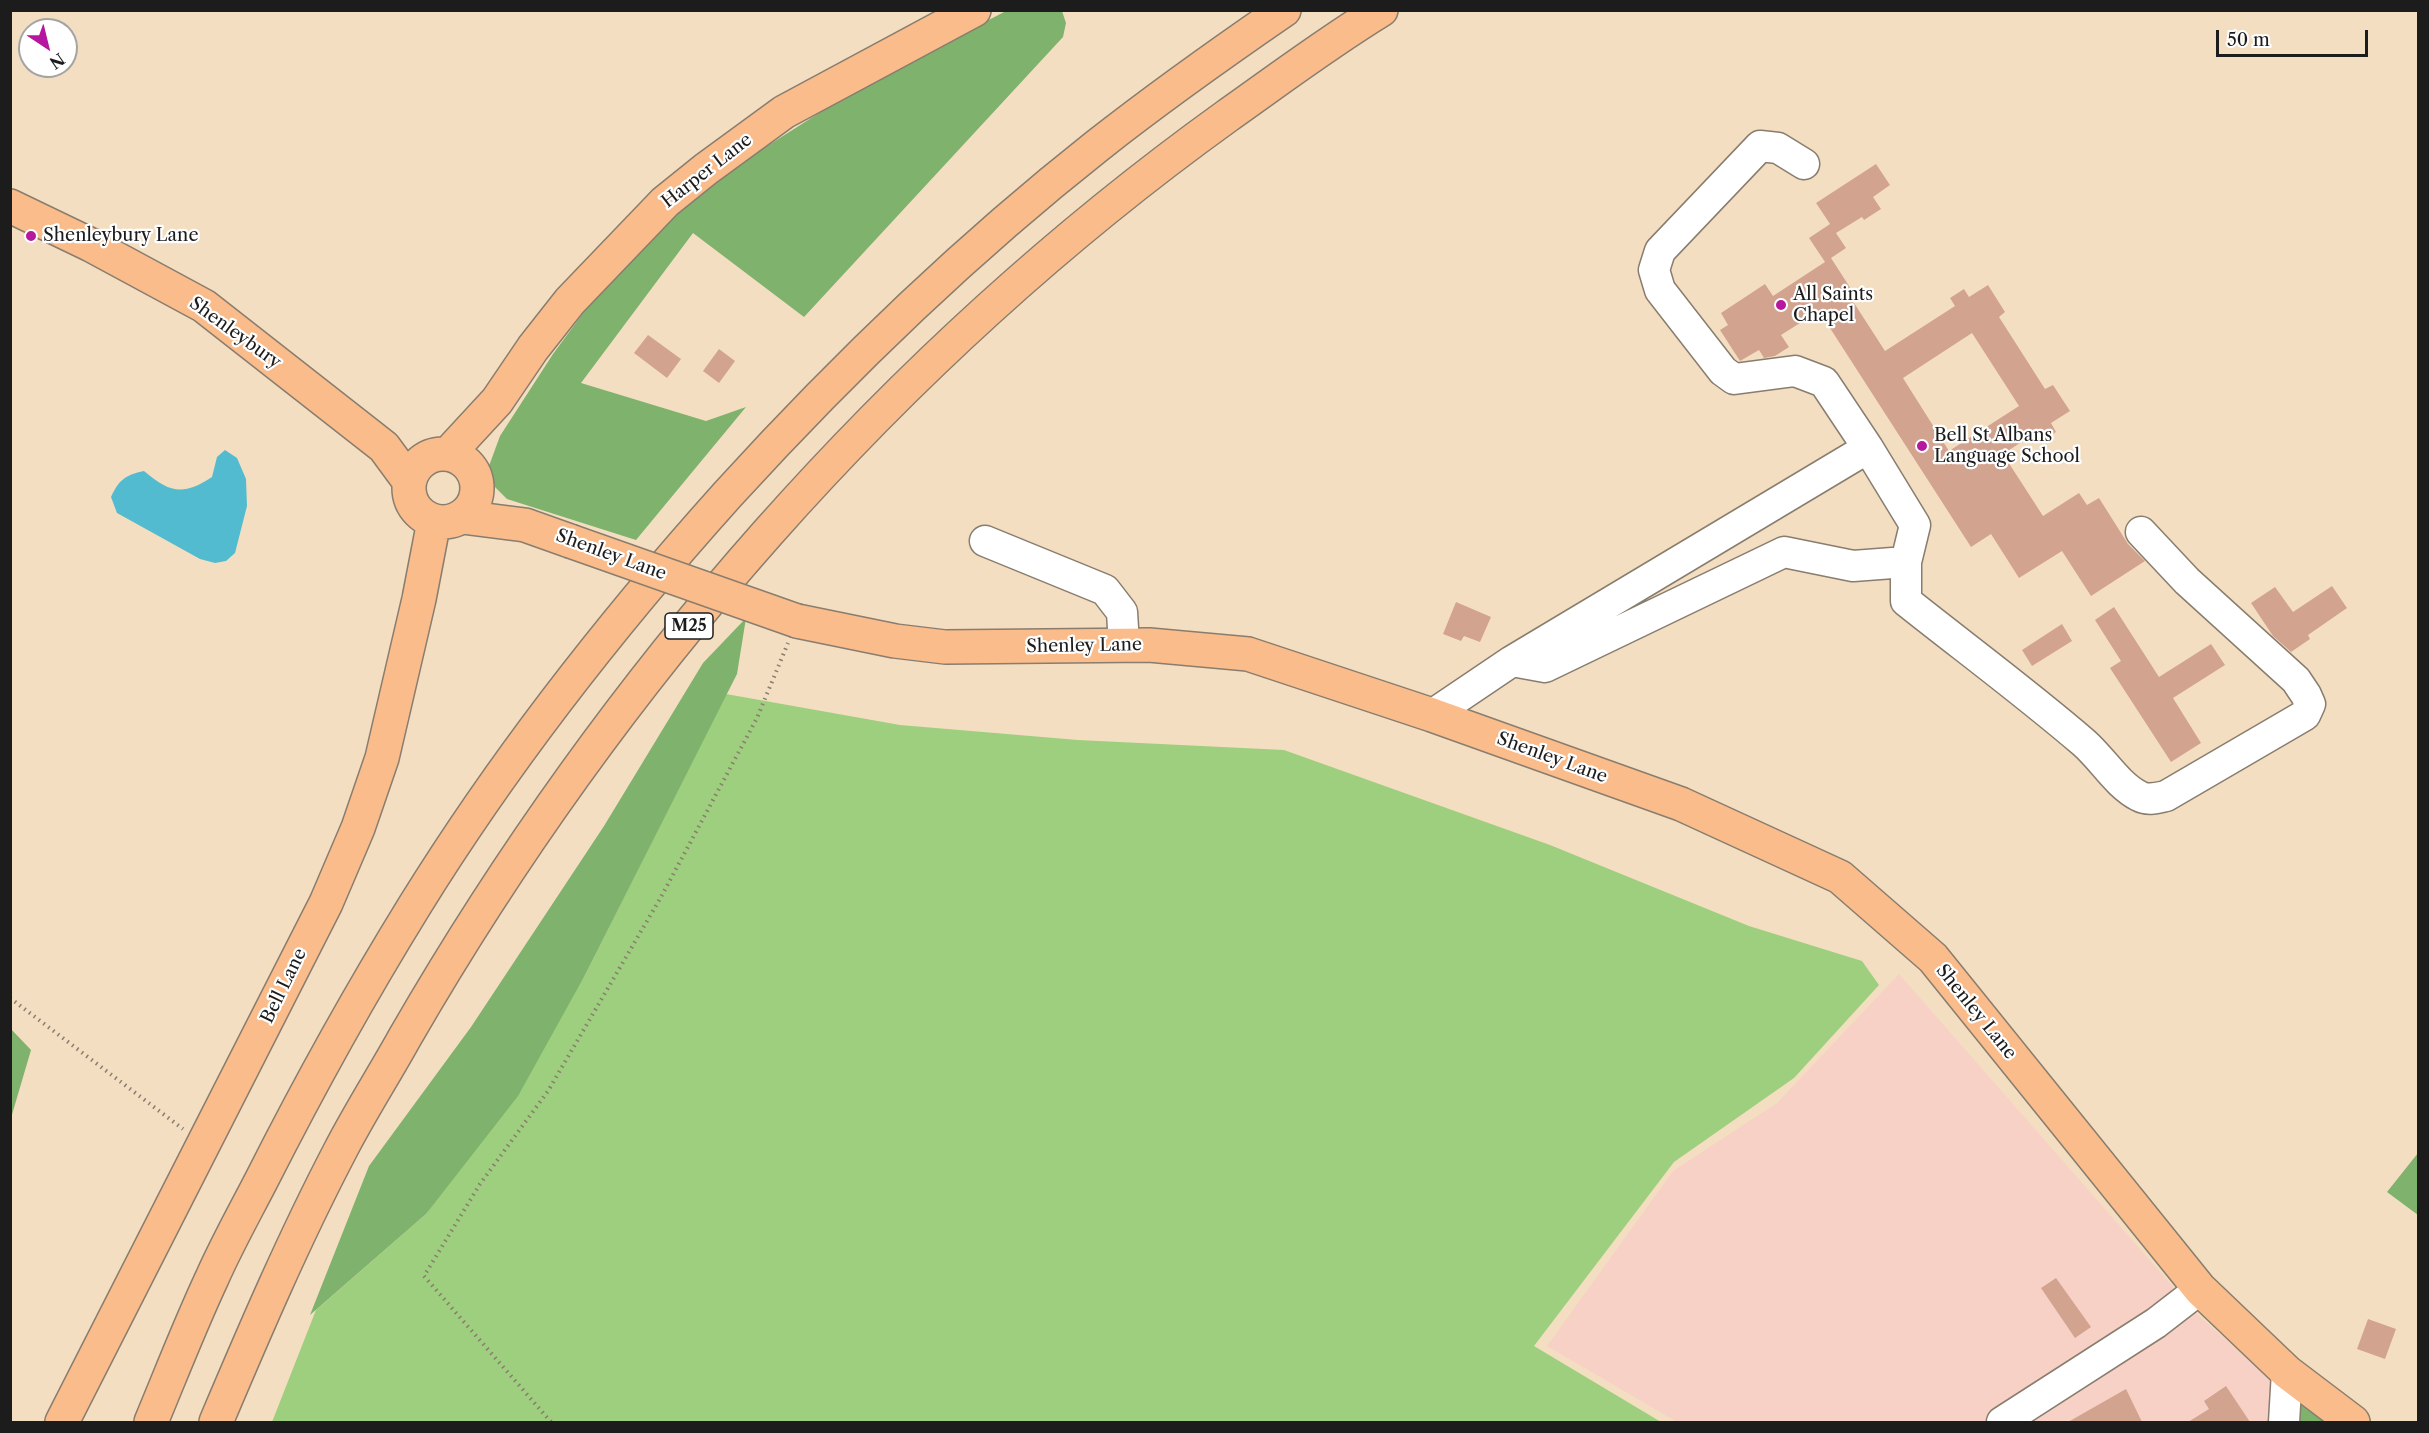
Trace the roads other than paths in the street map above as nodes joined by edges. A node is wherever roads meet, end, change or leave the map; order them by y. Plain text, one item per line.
1 (974, 10) edge
2 (1284, 10) edge
3 (1381, 10) edge
4 (1804, 164) dead end
5 (10, 206) edge
6 (497, 401) junction
7 (1868, 448) junction
8 (428, 464) junction
9 (476, 479) junction
10 (448, 519) junction
11 (525, 525) junction
12 (2141, 532) dead end
13 (985, 541) dead end
14 (1906, 562) junction
15 (1124, 645) junction
16 (1512, 661) junction
17 (1432, 715) junction
18 (2200, 1289) junction
19 (2287, 1372) junction
20 (62, 1422) edge
21 (151, 1422) edge
22 (216, 1422) edge
23 (2002, 1422) edge
24 (2284, 1422) edge
25 (2354, 1422) edge

1 - 6 main road, Harper Lane
2 - 21 main road
3 - 22 main road, M25
4 - 7 lane
5 - 8 main road, Shenleybury
6 - 8 main road, Harper Lane
6 - 9 main road, Harper Lane
7 - 14 lane
7 - 16 lane
8 - 9 main road
8 - 10 main road
9 - 10 main road
9 - 11 main road, Shenley Lane
10 - 11 main road, Shenley Lane
10 - 20 main road, Bell Lane
11 - 15 main road, Shenley Lane, bridge
12 - 14 lane
13 - 15 lane
14 - 16 lane
15 - 17 main road, Shenley Lane
16 - 17 lane
17 - 18 main road, Shenley Lane
18 - 19 main road, Shenley Lane
18 - 23 lane
19 - 24 lane
19 - 25 main road, Shenley Lane

